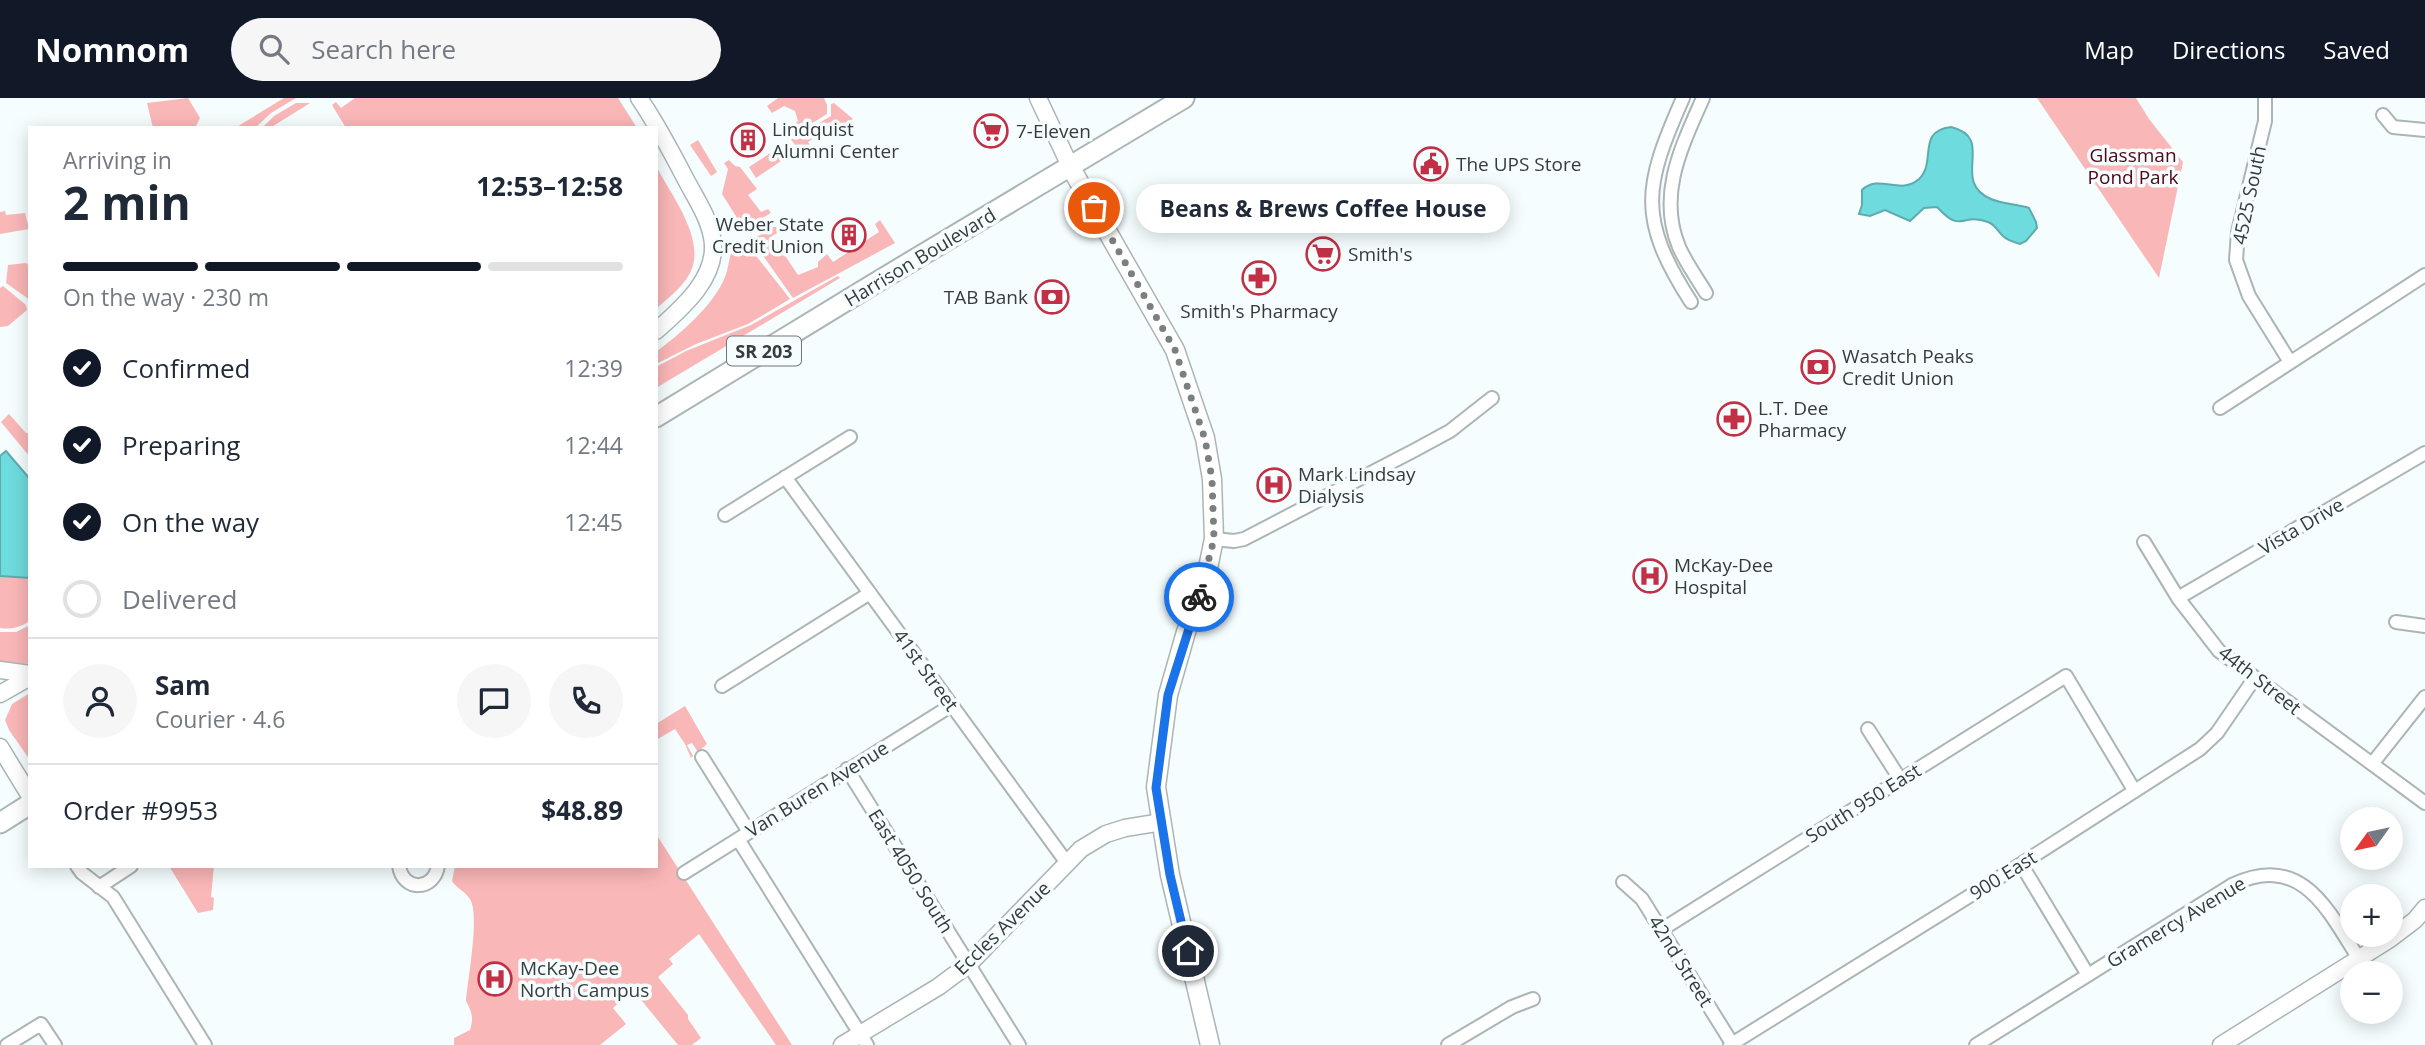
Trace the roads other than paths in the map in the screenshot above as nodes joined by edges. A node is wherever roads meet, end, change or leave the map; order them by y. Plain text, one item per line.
1 (639, 98) edge
2 (1038, 98) edge
3 (1184, 98) edge
4 (1683, 98) edge
5 (1703, 98) edge
6 (2265, 98) edge
7 (2383, 115) dead end
8 (655, 126) edge
9 (2425, 130) edge
10 (658, 132) edge
11 (1071, 167) junction
12 (2425, 275) edge
13 (1706, 293) dead end
14 (1691, 302) dead end
15 (658, 329) edge
16 (2290, 362) junction
17 (1492, 398) dead end
18 (2220, 408) dead end
19 (658, 416) edge
20 (850, 437) dead end
21 (2425, 453) edge
22 (785, 477) junction
23 (726, 514) dead end
24 (1214, 539) junction
25 (2144, 542) dead end
26 (870, 593) junction
27 (2178, 598) junction
28 (2396, 622) dead end
29 (2425, 626) edge
30 (0, 670) edge
31 (28, 676) edge
32 (28, 677) edge
33 (2254, 679) junction
34 (722, 686) dead end
35 (0, 694) edge
36 (2425, 696) edge
37 (952, 705) junction
38 (1868, 729) dead end
39 (0, 748) edge
40 (702, 757) dead end
41 (2372, 764) junction
42 (848, 769) junction
43 (1900, 779) junction
44 (2134, 790) junction
45 (28, 793) edge
46 (2425, 803) edge
47 (28, 805) edge
48 (1162, 822) junction
49 (0, 823) edge
50 (743, 835) junction
51 (1067, 863) junction
52 (2021, 864) junction
53 (78, 868) edge
54 (128, 868) edge
55 (400, 868) edge
56 (438, 868) edge
57 (684, 873) dead end
58 (1623, 882) dead end
59 (99, 887) junction
60 (2425, 908) edge
61 (1661, 930) junction
62 (2359, 959) junction
63 (969, 964) junction
64 (2088, 975) junction
65 (1533, 999) dead end
66 (863, 1039) edge
67 (1732, 1044) edge
68 (7, 1045) edge
69 (55, 1045) edge
70 (205, 1045) edge
71 (842, 1045) edge
72 (1019, 1045) edge
73 (1210, 1045) edge
74 (1448, 1045) edge
75 (1976, 1045) edge
76 (2221, 1045) edge

1 - 8 street
2 - 11 street
3 - 11 main road, Harrison Boulevard / SR 203
4 - 14 street
5 - 13 street
6 - 16 street, 4525 South
7 - 9 street
10 - 15 street
11 - 19 main road, Harrison Boulevard / SR 203
11 - 24 main road
12 - 16 street
16 - 18 street
17 - 24 street
20 - 22 street
21 - 27 street, Vista Drive
22 - 23 street
22 - 26 street, 41st Street
24 - 48 main road
25 - 27 street, 44th Street
26 - 34 street
26 - 37 street, 41st Street
27 - 33 street, 44th Street
28 - 29 street
30 - 31 street
32 - 35 street
33 - 41 street, 44th Street
33 - 44 street, 900 East
36 - 41 street
37 - 42 street, Van Buren Avenue
37 - 51 street, 41st Street
38 - 43 street
39 - 45 street
40 - 50 street
41 - 46 street, 44th Street
42 - 50 street, Van Buren Avenue
42 - 63 street, East 4050 South
43 - 44 street, South 950 East
43 - 61 street, South 950 East
44 - 52 street, 900 East
47 - 49 main road
48 - 51 street, Eccles Avenue
48 - 73 main road
50 - 57 street, Van Buren Avenue
50 - 66 street
51 - 63 street, Eccles Avenue
52 - 64 street
52 - 67 street, 900 East
53 - 59 street
54 - 59 street
55 - 56 street
58 - 61 street, 42nd Street
59 - 70 street
60 - 62 street
61 - 67 street, 42nd Street
62 - 64 street, Gramercy Avenue
62 - 76 street
63 - 66 street, Eccles Avenue
63 - 72 street, East 4050 South
64 - 75 street, Gramercy Avenue
65 - 74 street
66 - 71 street, Eccles Avenue
68 - 69 street

